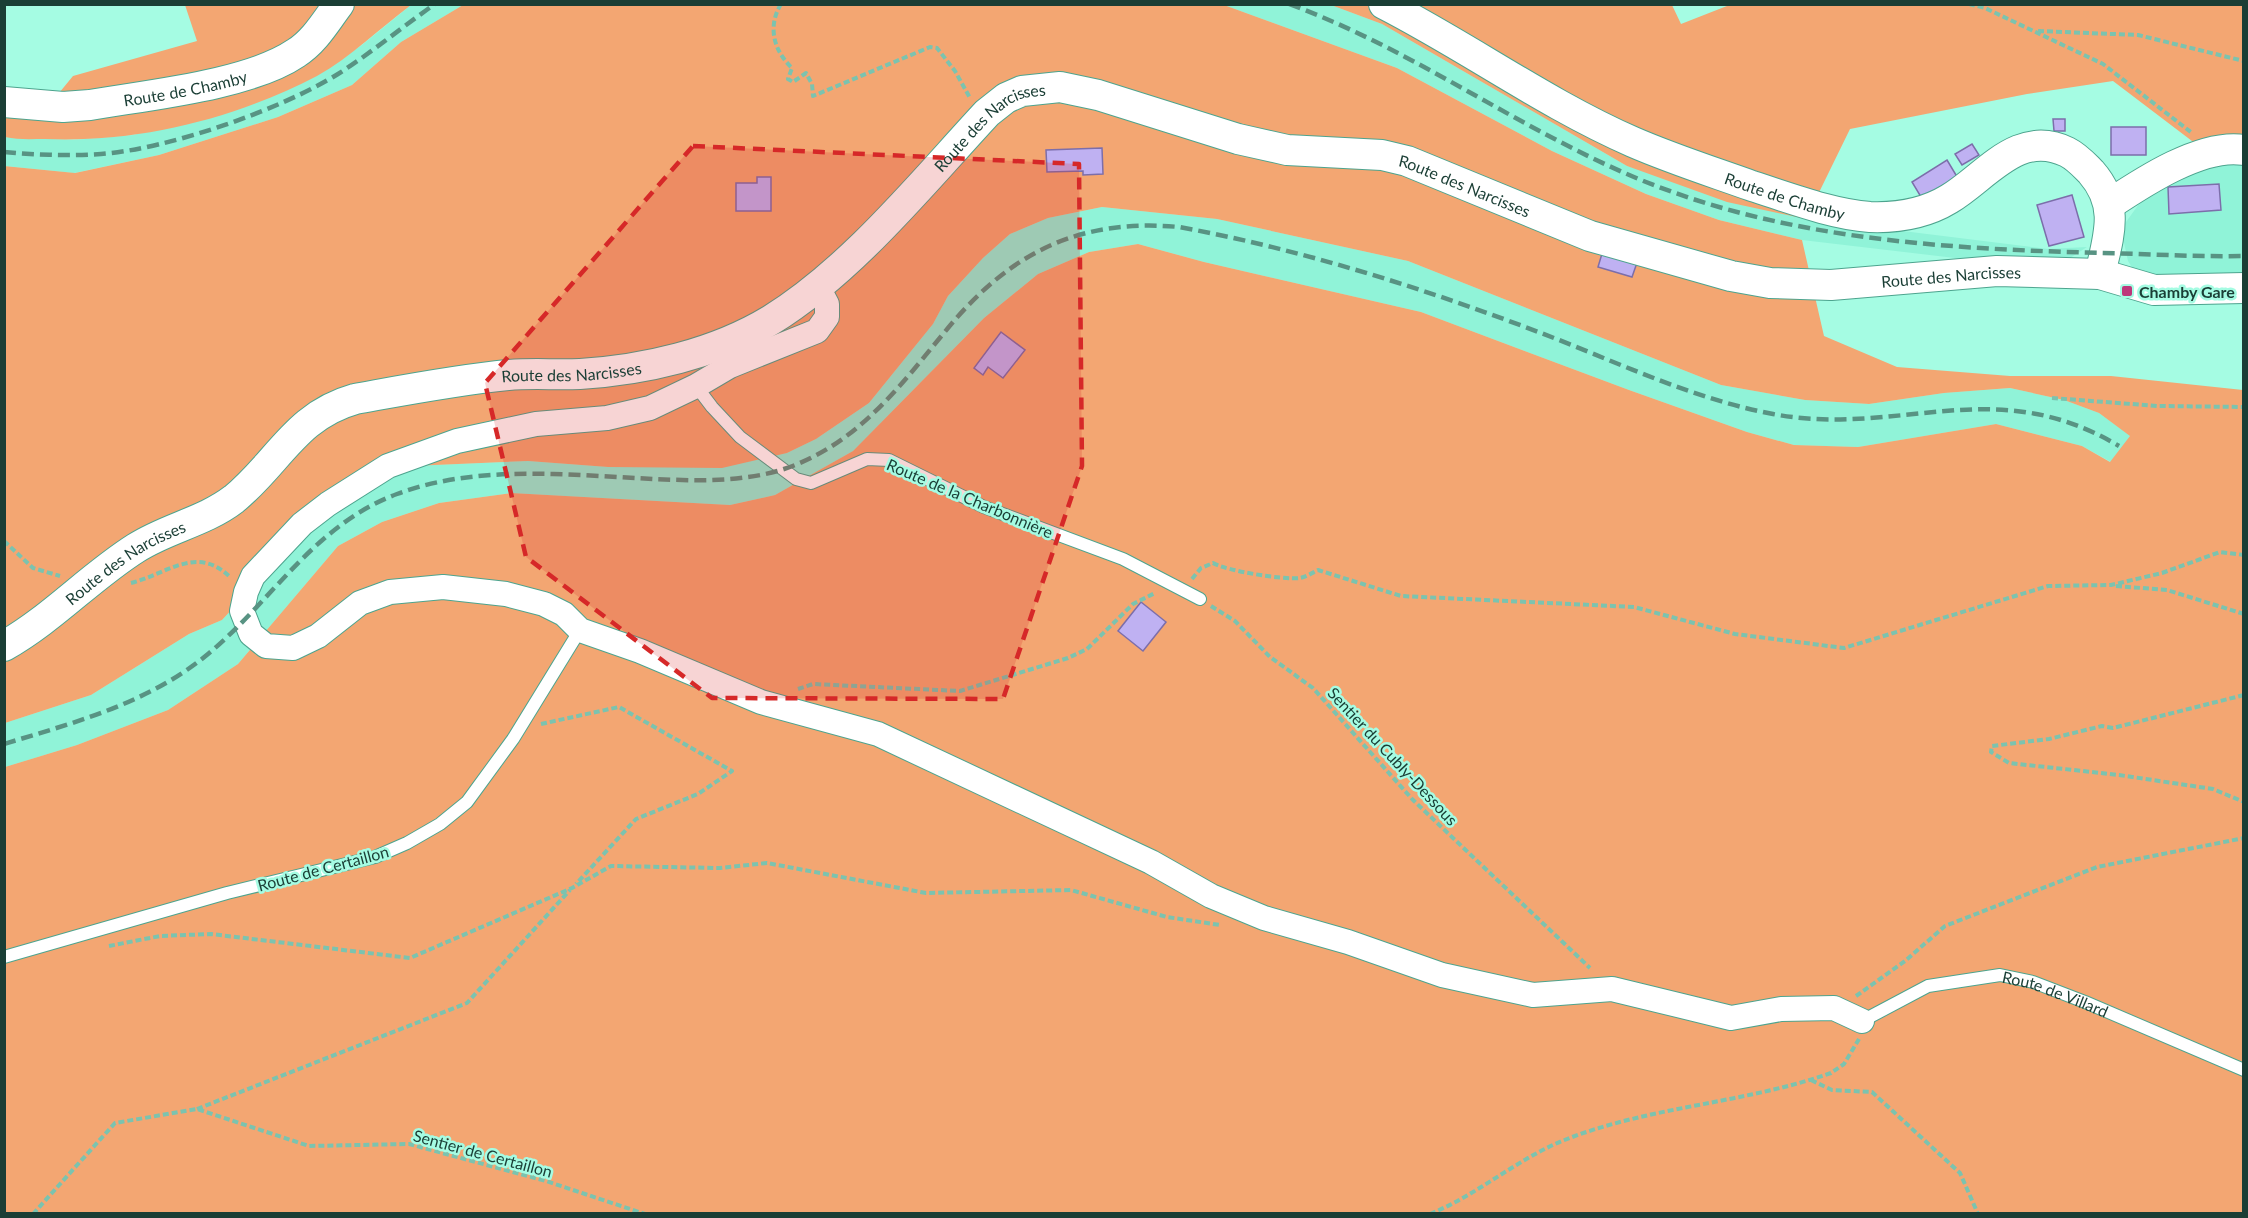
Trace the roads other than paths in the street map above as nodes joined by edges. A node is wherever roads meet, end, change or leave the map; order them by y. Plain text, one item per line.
1 (339, 4) edge
2 (1384, 4) edge
3 (4, 102) edge
4 (2244, 150) edge
5 (2110, 204) junction
6 (2100, 274) junction
7 (818, 287) junction
8 (2244, 288) edge
9 (696, 386) junction
10 (1200, 599) road end
11 (580, 630) junction
12 (4, 646) edge
13 (4, 957) edge
14 (1862, 1021) joint
15 (2244, 1070) edge

1 - 3 street, Route de Chamby
2 - 5 street, Route de Chamby
4 - 5 street
5 - 6 street
6 - 7 street, Route des Narcisses
6 - 8 street
7 - 9 street
7 - 12 street, Route des Narcisses
9 - 10 lane, Route de la Charbonnière
9 - 11 street
11 - 13 lane, Route de Certaillon
11 - 14 street
14 - 15 lane, Route de Villard

